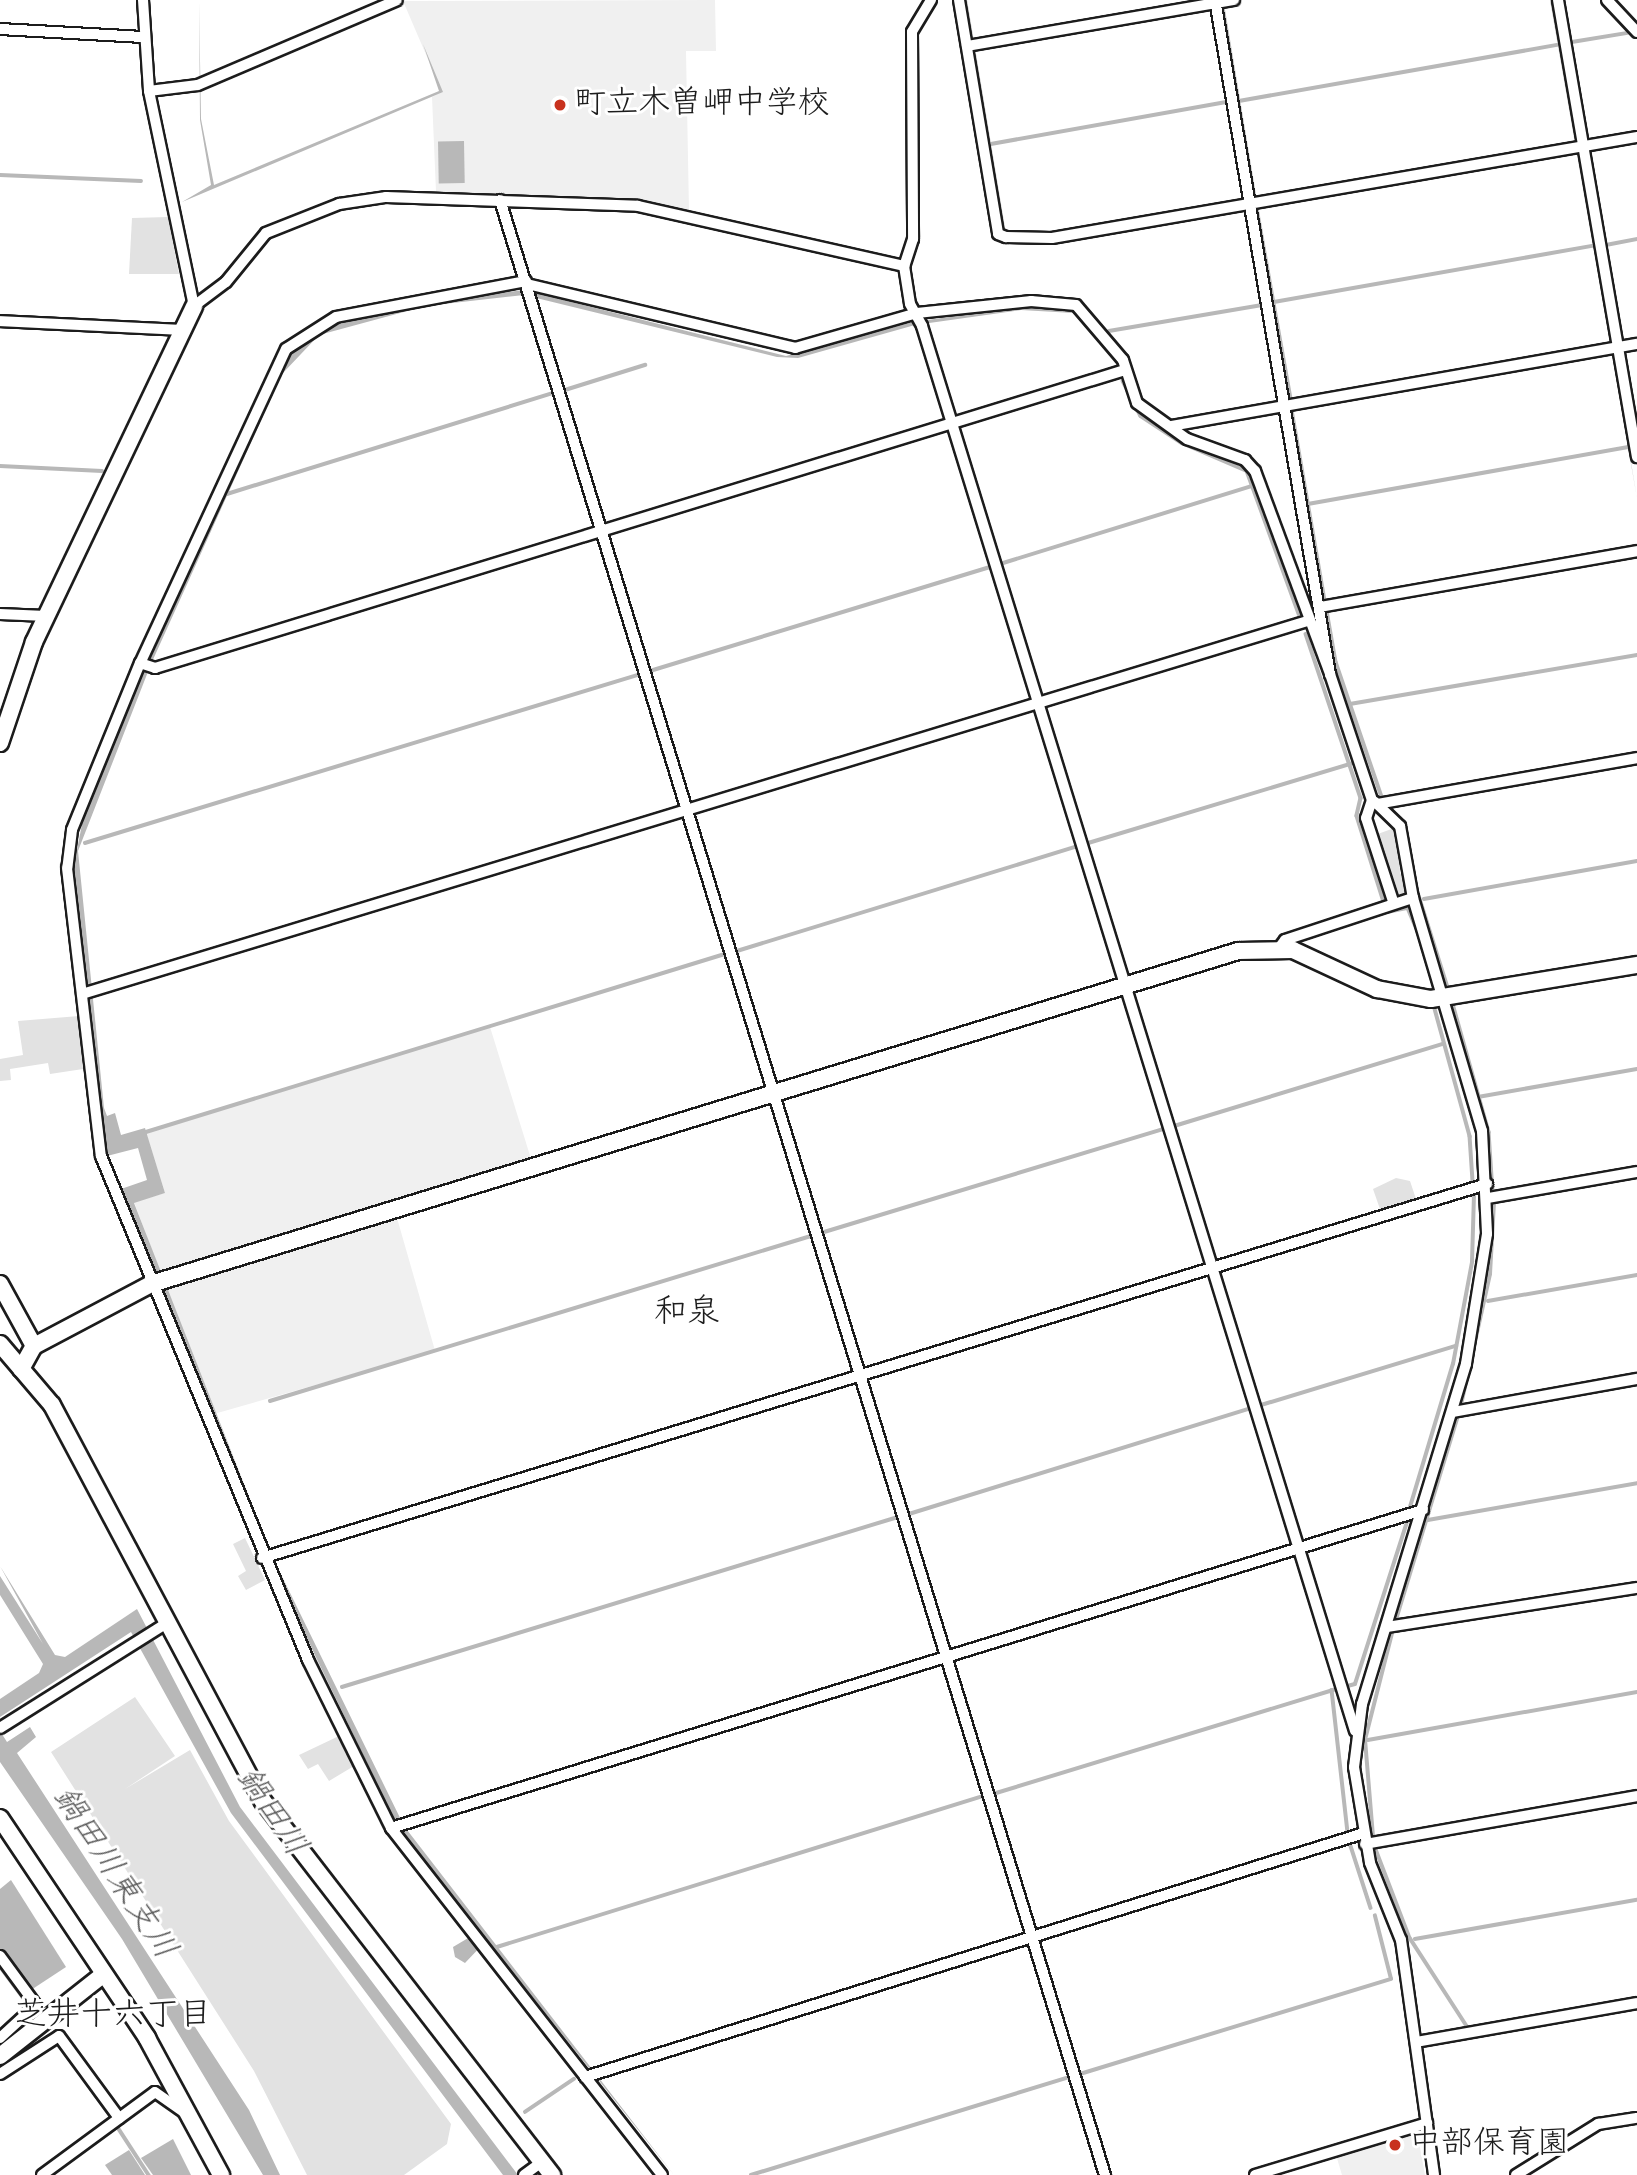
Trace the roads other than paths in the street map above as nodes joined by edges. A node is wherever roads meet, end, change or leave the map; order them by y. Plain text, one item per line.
1 (144, 0) edge
2 (397, 0) edge
3 (931, 0) edge
4 (959, 0) edge
5 (1234, 0) edge
6 (1558, 0) edge
7 (1607, 0) edge
8 (1216, 1) edge
9 (0, 29) edge
10 (1637, 32) edge
11 (142, 37) junction
12 (971, 45) junction
13 (149, 91) junction
14 (1637, 137) edge
15 (1580, 148) junction
16 (500, 200) junction
17 (1251, 204) junction
18 (904, 266) junction
19 (528, 287) junction
20 (194, 306) junction
21 (919, 319) junction
22 (0, 321) edge
23 (183, 330) junction
24 (1637, 344) edge
25 (1614, 348) junction
26 (1125, 370) junction
27 (1285, 405) junction
28 (952, 424) junction
29 (1171, 426) junction
30 (1637, 457) edge
31 (602, 531) junction
32 (1637, 551) edge
33 (1320, 607) junction
34 (0, 614) edge
35 (46, 616) junction
36 (1307, 621) junction
37 (147, 665) junction
38 (1330, 674) junction
39 (1037, 705) junction
40 (0, 743) edge
41 (1637, 758) edge
42 (1379, 802) junction
43 (688, 812) junction
44 (1413, 898) junction
45 (1394, 904) junction
46 (1279, 948) junction
47 (1637, 965) edge
48 (1124, 987) junction
49 (87, 994) junction
50 (1446, 998) junction
51 (773, 1093) junction
52 (1637, 1172) edge
53 (1487, 1184) junction
54 (1488, 1198) junction
55 (1210, 1268) junction
56 (158, 1282) junction
57 (0, 1284) edge
58 (0, 1344) edge
59 (34, 1346) junction
60 (21, 1368) junction
61 (860, 1376) junction
62 (1637, 1379) edge
63 (1453, 1412) junction
64 (1423, 1510) junction
65 (1296, 1548) junction
66 (267, 1556) junction
67 (1637, 1588) edge
68 (1387, 1627) junction
69 (158, 1628) junction
70 (946, 1656) junction
71 (1, 1728) edge
72 (1355, 1731) junction
73 (1637, 1796) edge
74 (0, 1818) edge
75 (396, 1825) junction
76 (1364, 1839) junction
77 (1031, 1936) junction
78 (0, 1956) edge
79 (104, 1975) junction
80 (1637, 2003) edge
81 (0, 2038) edge
82 (1416, 2042) junction
83 (0, 2056) edge
84 (590, 2073) junction
85 (0, 2074) edge
86 (191, 2113) junction
87 (119, 2118) junction
88 (1637, 2118) edge
89 (1427, 2123) junction
90 (547, 2168) edge
91 (42, 2175) edge
92 (220, 2175) edge
93 (524, 2175) edge
94 (662, 2175) edge
95 (1105, 2175) edge
96 (1255, 2175) edge
97 (1434, 2175) edge
98 (1516, 2175) edge

1 - 11 street
2 - 13 street
3 - 18 street
4 - 12 street
5 - 8 street
6 - 15 street
7 - 10 street
8 - 12 street
8 - 17 street
9 - 11 street
11 - 13 street
12 - 17 street
13 - 20 street
14 - 15 street
15 - 17 street
15 - 25 street
16 - 18 street
16 - 19 street
16 - 20 street
17 - 27 street
18 - 21 street
19 - 21 street
19 - 31 street
19 - 37 street
20 - 23 street
21 - 26 street
21 - 28 street
22 - 23 street
23 - 35 street
24 - 25 street
25 - 27 street
25 - 30 street
26 - 28 street
26 - 29 street
27 - 29 street
27 - 33 street
28 - 31 street
28 - 39 street
29 - 36 street
31 - 37 street
31 - 43 street
32 - 33 street
33 - 38 street
34 - 35 street
35 - 40 street
36 - 38 street
36 - 39 street
37 - 49 street
38 - 42 street
39 - 43 street
39 - 48 street
41 - 42 street
42 - 44 street
42 - 45 street
43 - 49 street
43 - 51 street
44 - 45 street
44 - 50 street
45 - 46 street
46 - 48 street
46 - 50 street
47 - 50 street
48 - 51 street
48 - 55 street
49 - 56 street
50 - 53 street
51 - 56 street
51 - 61 street
52 - 54 street
53 - 54 street
53 - 55 street
54 - 63 street
55 - 61 street
55 - 65 street
56 - 59 street
56 - 66 street
57 - 59 street
58 - 60 street
59 - 60 street
60 - 69 street
61 - 66 street
61 - 70 street
62 - 63 street
63 - 64 street
64 - 65 street
64 - 68 street
65 - 70 street
65 - 72 street
66 - 75 street
67 - 68 street
68 - 72 street
69 - 71 street
69 - 90 street
70 - 75 street
70 - 77 street
72 - 76 street
73 - 76 street
74 - 79 street
75 - 84 street
76 - 77 street
76 - 82 street
77 - 84 street
77 - 95 street
78 - 81 street
79 - 83 street
79 - 86 street
80 - 82 street
82 - 89 street
84 - 94 street
85 - 87 street
86 - 87 street
86 - 92 street
87 - 91 street
88 - 98 street
89 - 96 street
89 - 97 street
90 - 93 street

